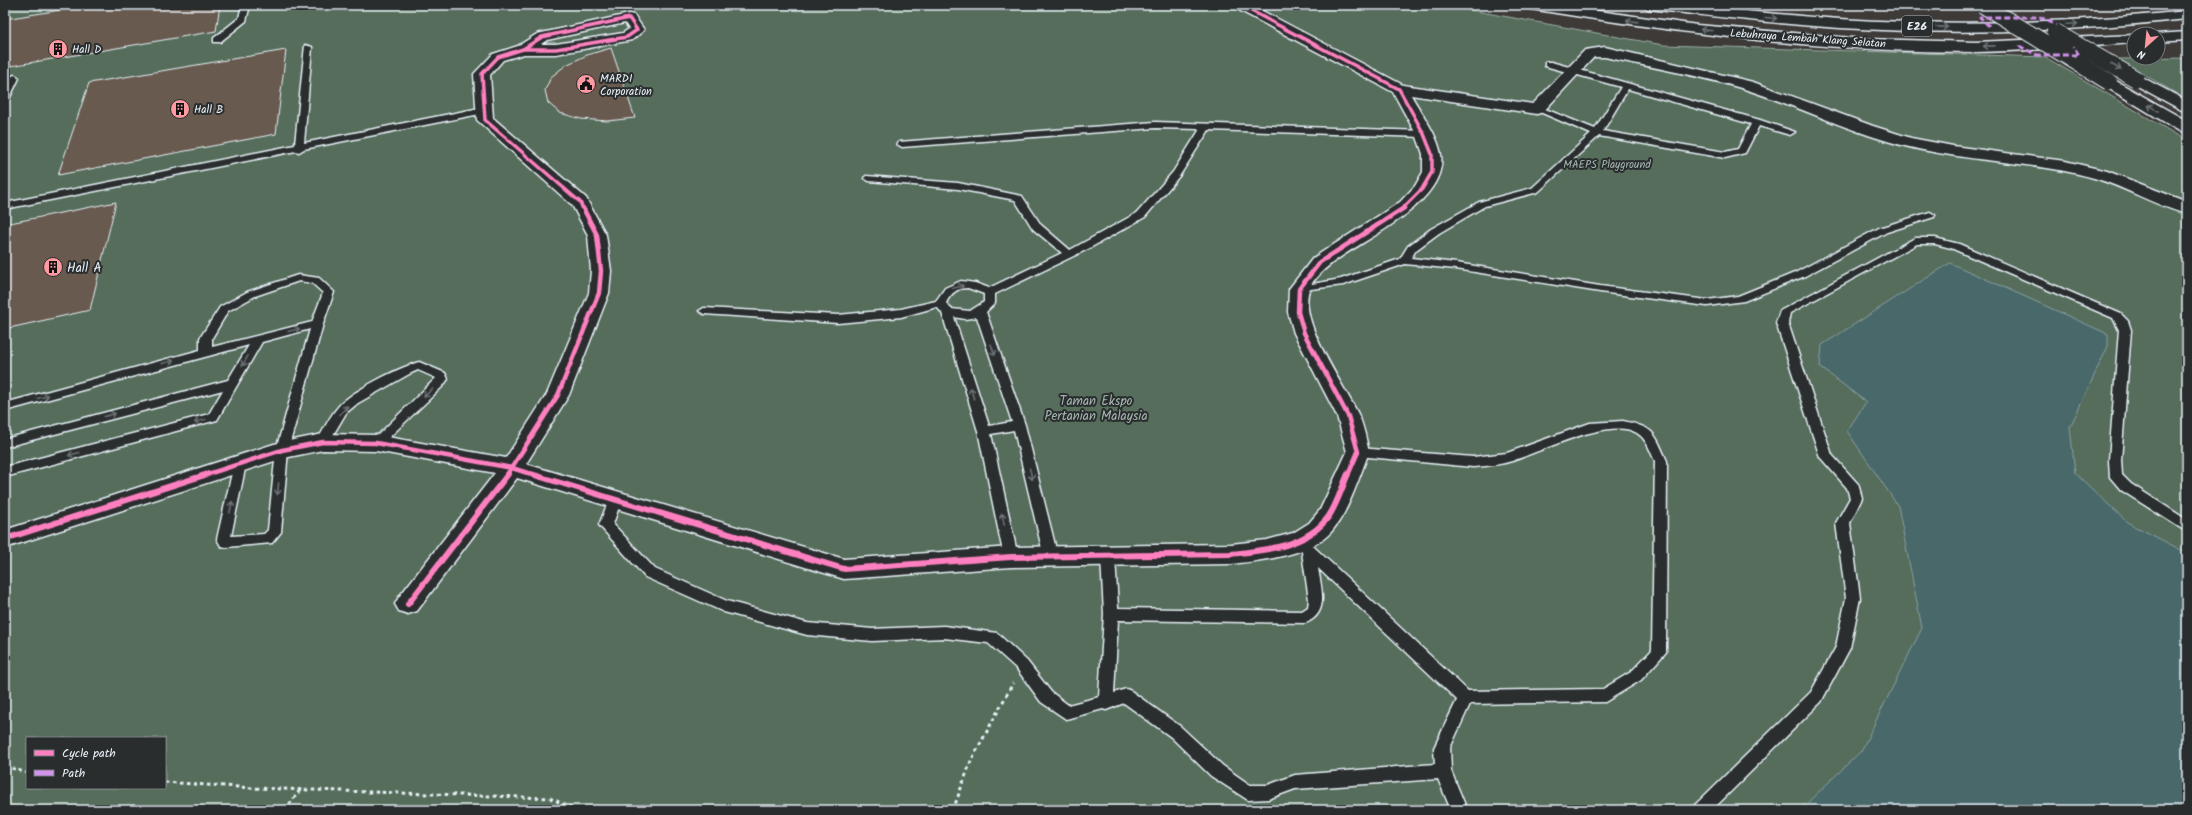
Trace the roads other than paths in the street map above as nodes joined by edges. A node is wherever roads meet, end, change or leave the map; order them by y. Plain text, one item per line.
1 (246, 5) edge
2 (1240, 5) edge
3 (1531, 5) edge
4 (1648, 5) edge
5 (1983, 5) edge
6 (2010, 5) edge
7 (2187, 15) edge
8 (2187, 36) edge
9 (2166, 37) edge
10 (217, 40) dead end
11 (2126, 40) edge
12 (2028, 46) junction
13 (2126, 46) edge
14 (2166, 46) edge
15 (2187, 46) edge
16 (308, 47) dead end
17 (523, 49) dead end
18 (1548, 64) dead end
19 (1573, 71) junction
20 (5, 80) edge
21 (1626, 86) junction
22 (1399, 88) junction
23 (5, 99) edge
24 (2187, 108) edge
25 (1537, 109) junction
26 (484, 110) junction
27 (1757, 122) junction
28 (1205, 128) junction
29 (2187, 128) edge
30 (1790, 132) dead end
31 (1597, 133) junction
32 (1424, 134) junction
33 (902, 144) dead end
34 (299, 148) junction
35 (869, 178) dead end
36 (5, 206) edge
37 (2187, 209) edge
38 (1930, 215) dead end
39 (1069, 254) junction
40 (1404, 261) junction
41 (1299, 289) junction
42 (989, 292) junction
43 (943, 307) junction
44 (704, 310) dead end
45 (981, 313) junction
46 (317, 324) junction
47 (258, 339) junction
48 (206, 352) junction
49 (233, 383) junction
50 (5, 407) edge
51 (1019, 425) junction
52 (984, 431) junction
53 (323, 442) junction
54 (5, 443) edge
55 (376, 443) junction
56 (282, 450) junction
57 (1358, 452) junction
58 (240, 464) junction
59 (512, 468) junction
60 (5, 472) edge
61 (616, 498) junction
62 (2187, 527) edge
63 (5, 539) edge
64 (1305, 545) junction
65 (1108, 556) junction
66 (1011, 557) junction
67 (1051, 557) junction
68 (408, 604) dead end
69 (1111, 614) junction
70 (1465, 698) junction
71 (1106, 703) junction
72 (1443, 771) junction
73 (1459, 810) edge
74 (1701, 810) edge

1 - 10 lane
2 - 22 main road
12 -> 3 main road, Lebuhraya Lembah Klang Selatan / E26
4 -> 7 main road, Lebuhraya Lembah Klang Selatan / E26
29 -> 5 main road, bridge
6 -> 24 main road, bridge
8 - 9 main road
11 - 12 main road, Lebuhraya Lembah Klang Selatan / E26
12 - 13 main road
14 - 15 main road
16 - 34 lane
17 - 26 main road
18 - 19 lane
19 - 21 lane
19 - 25 main road
19 - 37 main road
20 - 23 lane
21 - 27 lane
21 - 31 lane
22 - 25 main road
22 - 32 main road
25 - 31 lane
26 - 34 lane
26 - 59 main road
27 - 30 lane
27 - 31 lane
28 - 32 lane
28 - 33 lane
28 - 39 lane
31 - 40 lane
32 - 41 main road
34 - 36 lane
35 - 39 lane
38 - 40 lane
39 - 42 lane
40 - 41 lane
41 - 57 main road
43 -> 42 lane
42 - 45 lane
43 - 44 lane
43 - 45 lane
52 -> 43 lane
45 -> 51 lane
47 -> 46 lane
46 - 48 lane
46 - 56 lane
47 - 48 lane
47 -> 49 lane
50 -> 48 lane
54 -> 49 lane
49 -> 60 lane
51 - 52 lane
51 -> 67 lane
66 -> 52 lane
53 - 55 main road
53 -> 55 lane
53 - 56 main road
55 - 59 main road
56 - 58 main road
56 -> 58 lane
57 - 64 main road
57 - 70 lane
58 - 63 main road
59 - 61 main road
59 - 68 main road
61 - 66 main road
61 - 71 lane
62 - 74 lane
64 - 65 main road
64 - 69 lane
64 - 70 lane
65 - 67 main road
65 - 69 lane
66 - 67 main road
69 - 71 lane
70 - 72 lane
71 - 72 lane
72 - 73 lane

